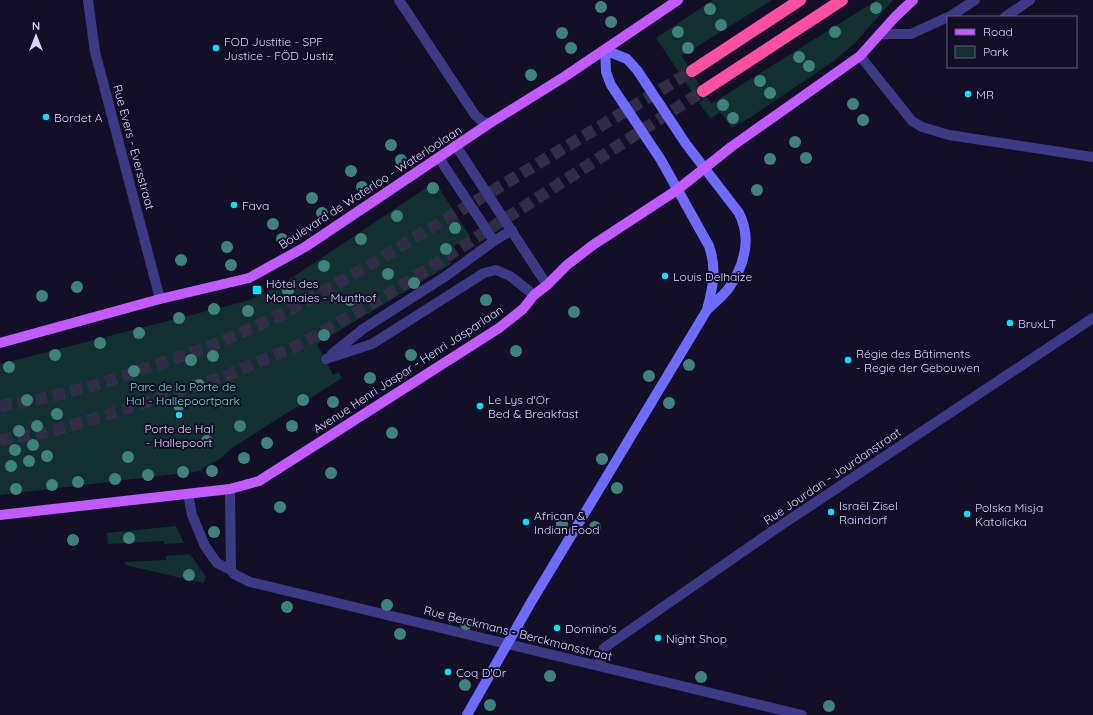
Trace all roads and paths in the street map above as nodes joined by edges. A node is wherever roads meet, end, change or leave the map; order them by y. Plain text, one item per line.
1 (88, 0) edge
2 (399, 0) edge
3 (678, 0) edge
4 (800, 0) edge
5 (842, 0) edge
6 (913, 0) edge
7 (975, 0) edge
8 (1030, 0) edge
9 (951, 16) edge
10 (1006, 16) edge
11 (947, 18) edge
12 (880, 34) junction
13 (606, 50) junction
14 (860, 56) junction
15 (692, 71) tunnel mouth
16 (703, 90) tunnel mouth
17 (490, 123) junction
18 (456, 146) junction
19 (1093, 157) edge
20 (439, 158) junction
21 (704, 169) junction
22 (677, 190) junction
23 (512, 230) junction
24 (494, 241) junction
25 (547, 285) junction
26 (534, 295) junction
27 (160, 299) junction
28 (707, 310) junction
29 (1093, 318) edge
30 (0, 343) edge
31 (230, 490) junction
32 (188, 494) junction
33 (0, 515) edge
34 (231, 570) junction
35 (507, 644) junction
36 (599, 666) junction
37 (467, 715) edge
38 (802, 715) edge

1 - 27 street, Rue Evers - Eversstraat
2 - 17 street
3 - 13 main road, Boulevard de Waterloo - Waterloolaan
4 - 15 highway
5 - 16 highway
6 - 12 main road, Avenue Henri Jaspar - Henri Jasparlaan
7 - 9 street
8 - 10 street
11 - 12 street
12 - 14 main road, Avenue Henri Jaspar - Henri Jasparlaan
13 - 17 main road, Boulevard de Waterloo - Waterloolaan
13 - 21 main road
13 - 22 main road
14 - 19 street
14 - 21 main road, Avenue Henri Jaspar - Henri Jasparlaan
17 - 18 main road, Boulevard de Waterloo - Waterloolaan
18 - 20 main road, Boulevard de Waterloo - Waterloolaan
18 - 23 street
20 - 24 street
20 - 27 main road, Boulevard de Waterloo - Waterloolaan
21 - 22 main road, Avenue Henri Jaspar - Henri Jasparlaan
21 - 28 main road
22 - 25 main road, Avenue Henri Jaspar - Henri Jasparlaan
22 - 28 main road
23 - 24 street
23 - 25 street
24 - 26 street
25 - 26 main road, Avenue Henri Jaspar - Henri Jasparlaan
26 - 31 main road, Avenue Henri Jaspar - Henri Jasparlaan
27 - 30 main road, Boulevard de Waterloo - Waterloolaan
28 - 35 main road
29 - 36 street, Rue Jourdan - Jourdanstraat
31 - 32 main road, Avenue Henri Jaspar - Henri Jasparlaan
31 - 34 street
32 - 33 main road, Avenue Henri Jaspar - Henri Jasparlaan
32 - 34 street
34 - 35 street, Rue Berckmans - Berckmansstraat
35 - 36 street, Rue Berckmans - Berckmansstraat
35 - 37 main road
36 - 38 street, Rue Berckmans - Berckmansstraat

